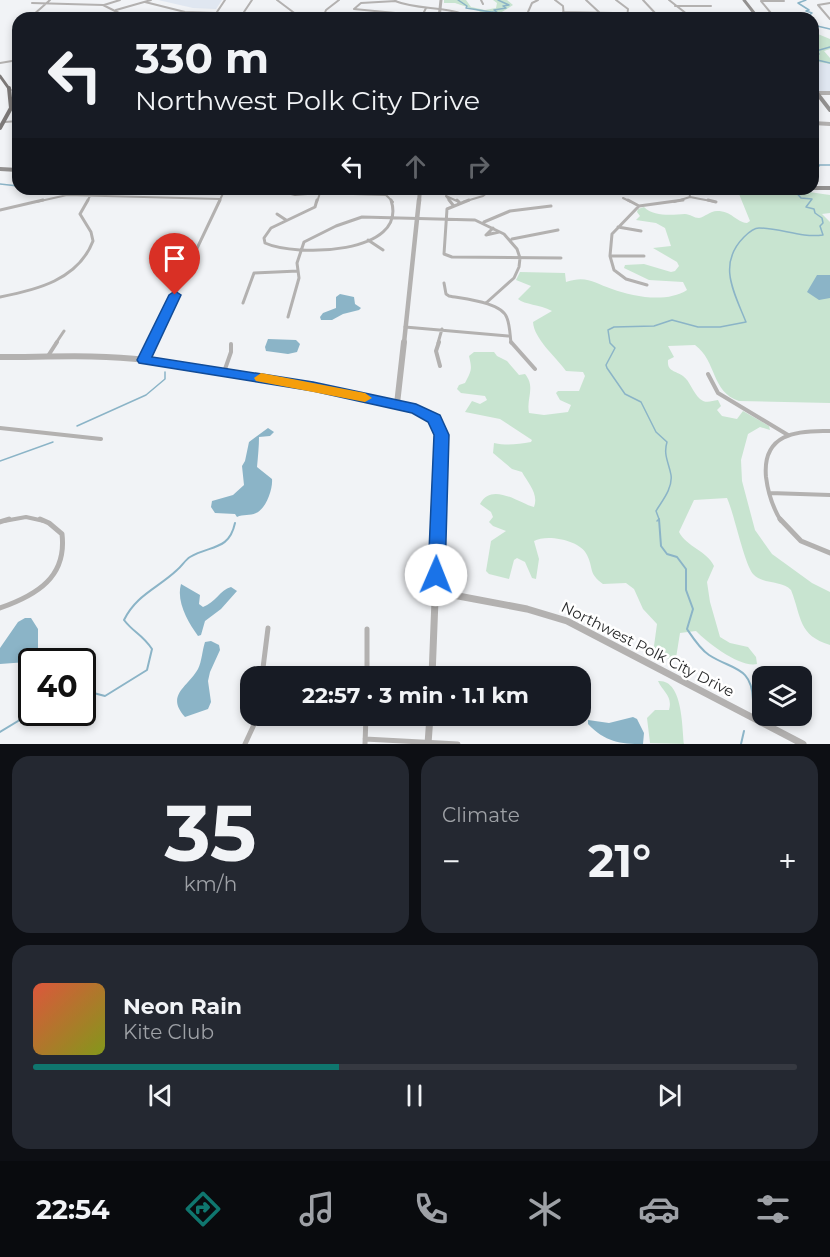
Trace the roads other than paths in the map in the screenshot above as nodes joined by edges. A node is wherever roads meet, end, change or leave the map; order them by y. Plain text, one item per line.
1 (50, 0) edge
2 (120, 0) edge
3 (151, 0) edge
4 (277, 0) edge
5 (339, 0) edge
6 (441, 0) edge
7 (481, 0) edge
8 (538, 0) edge
9 (555, 0) edge
10 (586, 0) edge
11 (616, 0) edge
12 (643, 0) edge
13 (669, 0) edge
14 (744, 0) edge
15 (395, 1) edge
16 (761, 1) edge
17 (784, 1) edge
18 (145, 2) junction
19 (32, 3) dead end
20 (830, 3) edge
21 (45, 4) junction
22 (483, 4) dead end
23 (103, 5) junction
24 (675, 6) junction
25 (711, 6) dead end
26 (426, 8) junction
27 (440, 9) junction
28 (116, 10) junction
29 (36, 12) edge
30 (119, 12) edge
31 (185, 12) edge
32 (293, 12) edge
33 (325, 12) edge
34 (385, 12) edge
35 (424, 12) edge
36 (440, 12) edge
37 (457, 12) edge
38 (528, 12) edge
39 (563, 12) edge
40 (599, 12) edge
41 (627, 12) edge
42 (653, 12) edge
43 (684, 12) edge
44 (753, 12) edge
45 (830, 19) edge
46 (0, 76) edge
47 (12, 96) edge
48 (819, 96) edge
49 (12, 110) edge
50 (830, 110) edge
51 (5, 121) junction
52 (12, 121) edge
53 (0, 128) edge
54 (91, 195) junction
55 (222, 195) edge
56 (320, 195) edge
57 (380, 195) edge
58 (419, 195) edge
59 (486, 195) edge
60 (690, 197) joint
61 (623, 198) dead end
62 (220, 199) junction
63 (716, 202) dead end
64 (459, 203) junction
65 (453, 205) junction
66 (551, 206) dead end
67 (639, 206) junction
68 (0, 210) edge
69 (277, 214) dead end
70 (391, 217) junction
71 (417, 218) junction
72 (445, 219) junction
73 (286, 221) junction
74 (484, 223) junction
75 (617, 227) junction
76 (494, 228) junction
77 (558, 230) dead end
78 (500, 231) junction
79 (641, 231) dead end
80 (512, 239) junction
81 (368, 240) junction
82 (301, 249) junction
83 (383, 250) dead end
84 (611, 256) junction
85 (645, 256) dead end
86 (520, 258) junction
87 (561, 258) dead end
88 (412, 264) joint
89 (298, 271) junction
90 (444, 283) dead end
91 (646, 285) dead end
92 (0, 297) edge
93 (243, 303) dead end
94 (486, 303) junction
95 (288, 317) dead end
96 (405, 327) junction
97 (442, 329) junction
98 (64, 331) dead end
99 (508, 336) junction
100 (231, 344) dead end
101 (48, 356) junction
102 (0, 357) edge
103 (144, 360) junction
104 (440, 366) dead end
105 (535, 369) dead end
106 (224, 372) junction
107 (708, 374) dead end
108 (397, 404) junction
109 (0, 428) edge
110 (830, 431) edge
111 (788, 435) junction
112 (100, 439) dead end
113 (770, 492) junction
114 (830, 495) edge
115 (0, 522) edge
116 (830, 553) edge
117 (444, 589) junction
118 (0, 608) edge
119 (268, 628) dead end
120 (367, 629) dead end
121 (263, 666) edge
122 (367, 666) edge
123 (432, 666) edge
124 (253, 726) edge
125 (366, 726) edge
126 (429, 726) edge
127 (365, 741) edge
128 (428, 743) edge
129 (245, 744) edge
130 (458, 744) edge
131 (803, 744) edge

1 - 21 street
2 - 23 street
3 - 18 street
4 - 32 street
5 - 33 street
6 - 27 street
7 - 22 street
8 - 38 street
9 - 39 street
10 - 40 street
11 - 41 street
12 - 42 street
13 - 24 street
14 - 44 main road
15 - 26 street
15 - 34 street
16 - 17 street
18 - 28 street
18 - 31 street
19 - 21 street
20 - 45 street
21 - 23 street
21 - 29 street
23 - 28 street
24 - 25 street
24 - 43 street
26 - 27 street
26 - 35 street
27 - 36 street
27 - 37 street
28 - 30 street
46 - 47 main road
48 - 50 main road
49 - 51 main road
51 - 52 street
51 - 53 main road
54 - 62 street
54 - 68 street
54 - 92 street
55 - 62 street
56 - 73 street
57 - 70 street
58 - 71 street
59 - 64 street
60 - 63 street
60 - 67 street
61 - 67 street
62 - 103 street
64 - 65 street
64 - 65 street
65 - 72 street
66 - 74 street
67 - 75 street
69 - 73 street
70 - 71 street
70 - 81 street
70 - 82 street
71 - 72 street
71 - 88 street
72 - 74 street
72 - 86 street
73 - 82 street
74 - 76 street
75 - 79 street
75 - 84 street
76 - 78 street
76 - 78 street
77 - 80 street
78 - 80 street
80 - 86 street
81 - 82 street
81 - 83 street
82 - 89 street
84 - 85 street
84 - 91 street
86 - 87 street
86 - 94 street
88 - 96 street
89 - 93 street
89 - 95 street
90 - 94 street
94 - 99 street
96 - 97 street
96 - 108 street
97 - 99 street
97 - 104 street
98 - 101 street
99 - 105 street
100 - 106 street
101 - 102 street
101 - 103 street
103 - 106 street
106 - 108 street
107 - 111 street
108 - 117 street
109 - 112 street
110 - 111 street
111 - 113 street
113 - 114 street
113 - 116 street
115 - 118 street
117 - 123 street
117 - 131 street, Northwest Polk City Drive
119 - 121 street
120 - 122 street
124 - 129 street
125 - 127 street
126 - 128 street
127 - 128 street
128 - 130 street

